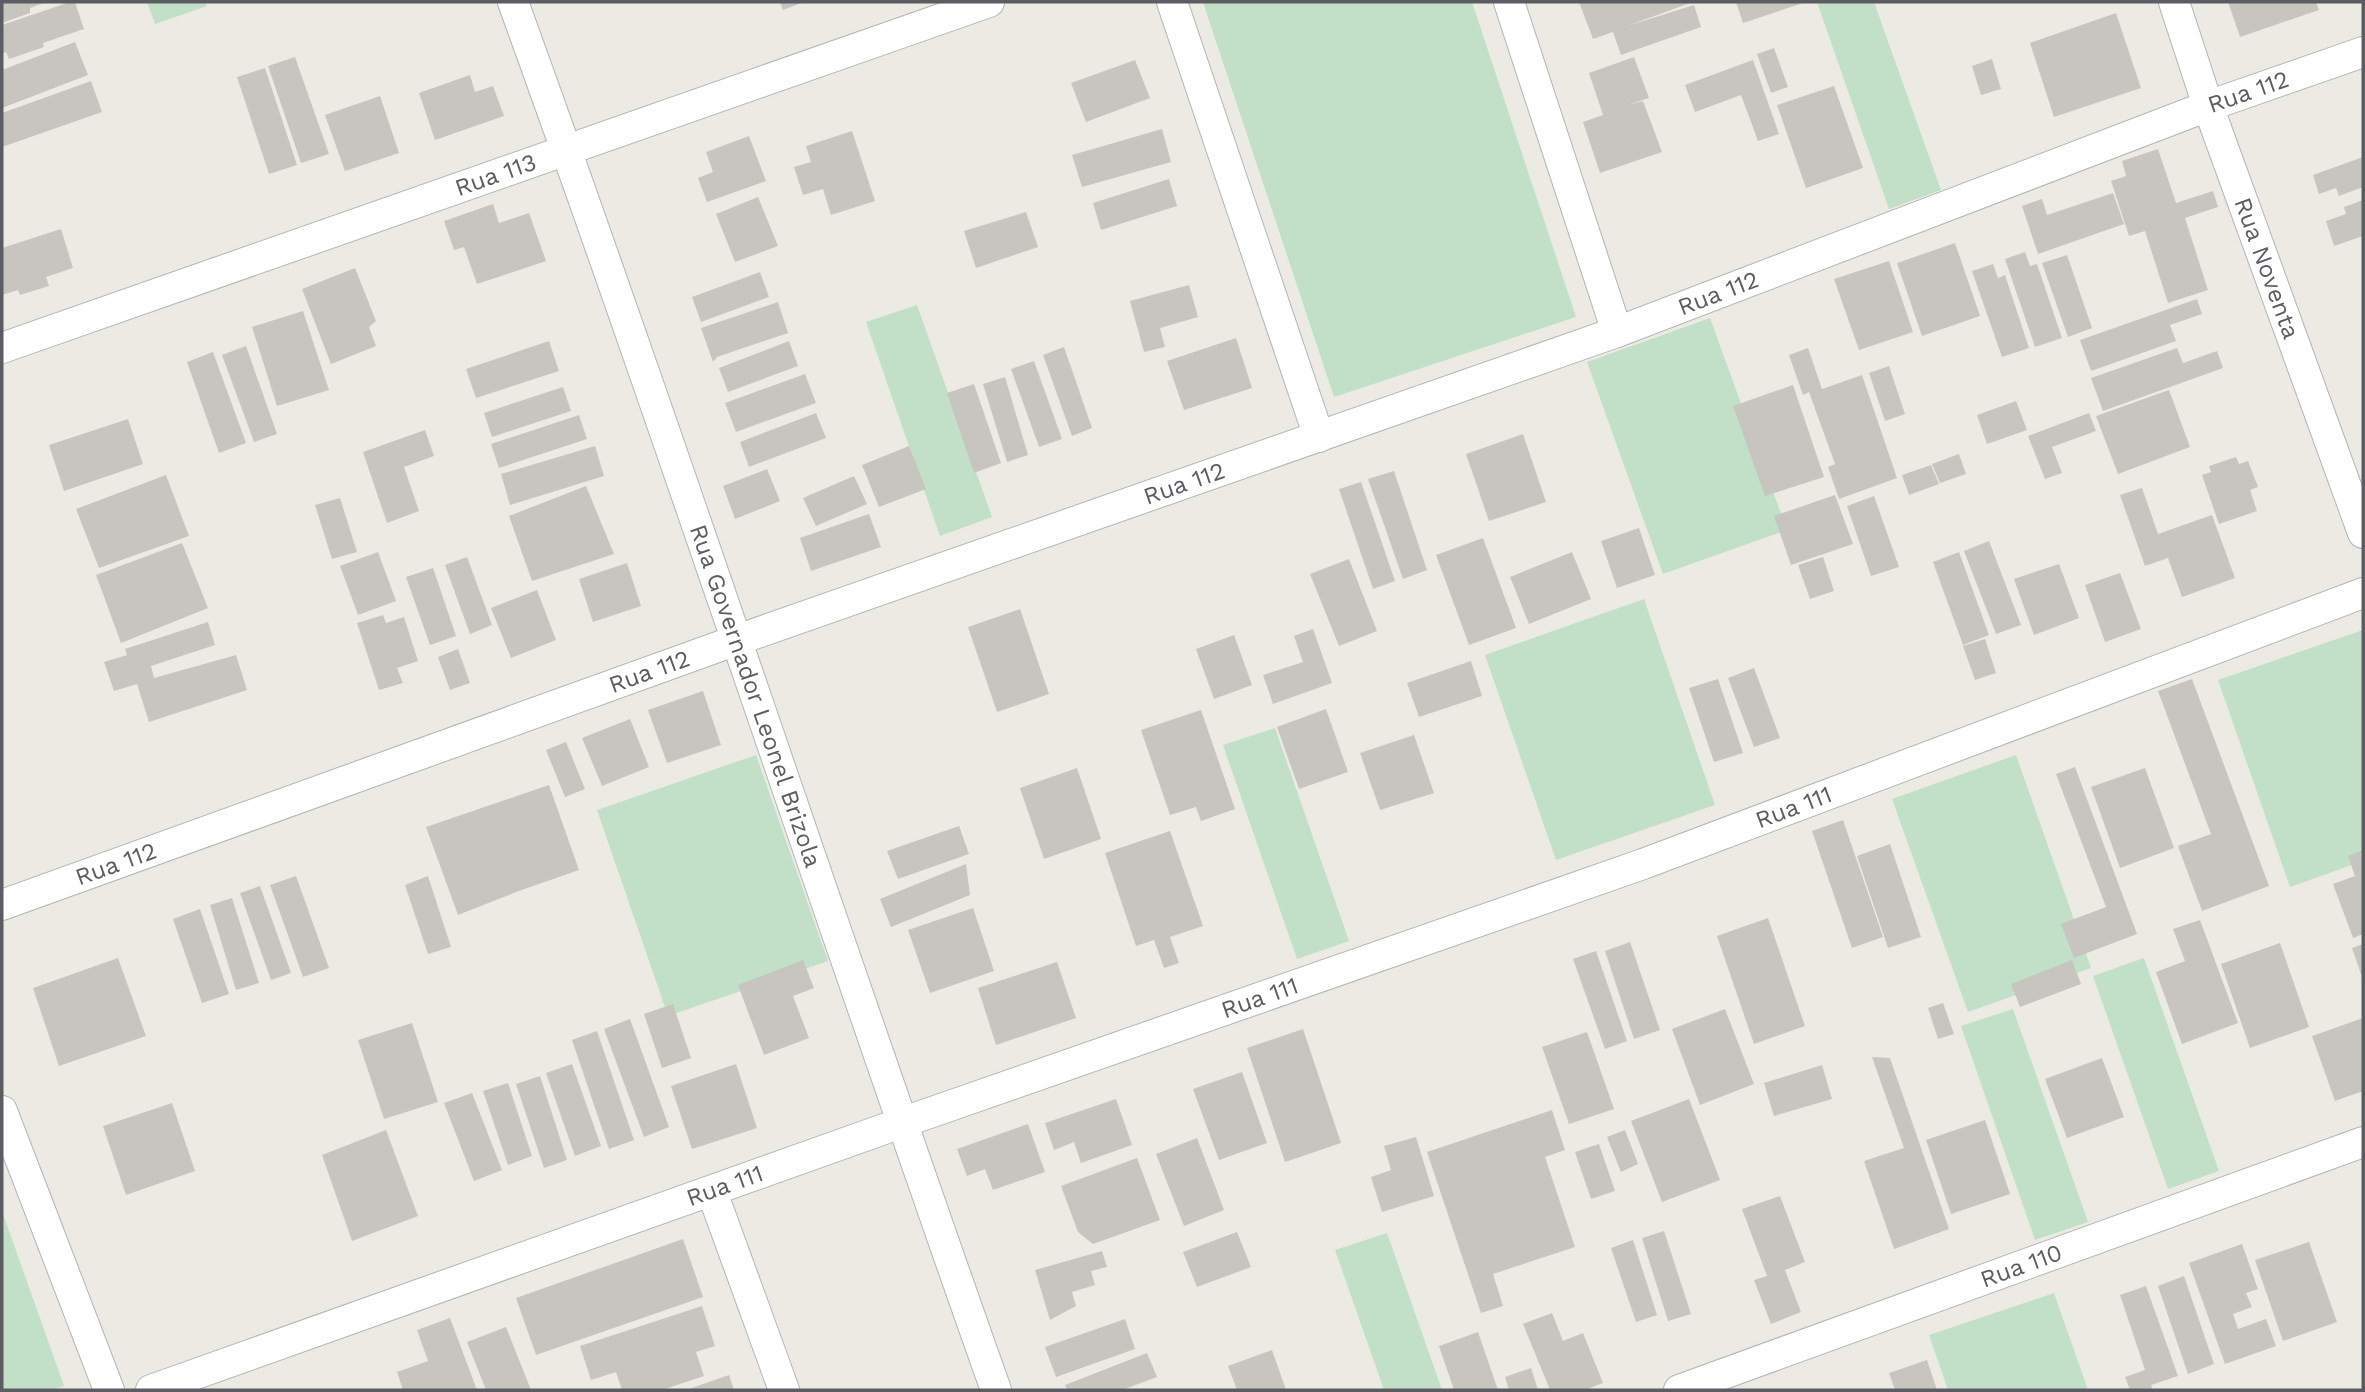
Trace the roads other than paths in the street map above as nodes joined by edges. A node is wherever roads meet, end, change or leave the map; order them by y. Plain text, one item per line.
1 (513, 2) edge
2 (989, 2) edge
3 (1172, 2) edge
4 (1509, 2) edge
5 (2174, 2) edge
6 (2363, 52) edge
7 (2208, 106) junction
8 (567, 150) junction
9 (1617, 332) junction
10 (2, 348) edge
11 (1320, 436) junction
12 (2363, 533) edge
13 (2363, 593) edge
14 (737, 640) junction
15 (2, 905) edge
16 (2, 1111) edge
17 (901, 1123) junction
18 (2363, 1142) edge
19 (712, 1192) junction
20 (109, 1390) edge
21 (151, 1390) edge
22 (784, 1390) edge
23 (996, 1390) edge
24 (1679, 1390) edge

1 - 8 street, Rua Governador Leonel Brizola
2 - 8 street, Rua 113
3 - 11 street
4 - 9 street
5 - 7 street, Rua Noventa
6 - 7 street, Rua 112
7 - 9 street, Rua 112
7 - 12 street, Rua Noventa
8 - 10 street, Rua 113
8 - 14 street, Rua Governador Leonel Brizola
9 - 11 street, Rua 112
11 - 14 street, Rua 112
13 - 17 street, Rua 111
14 - 15 street, Rua 112
14 - 17 street, Rua Governador Leonel Brizola
16 - 20 street
17 - 19 street, Rua 111
17 - 23 street, Rua Governador Leonel Brizola
18 - 24 street, Rua 110
19 - 21 street, Rua 111
19 - 22 street

